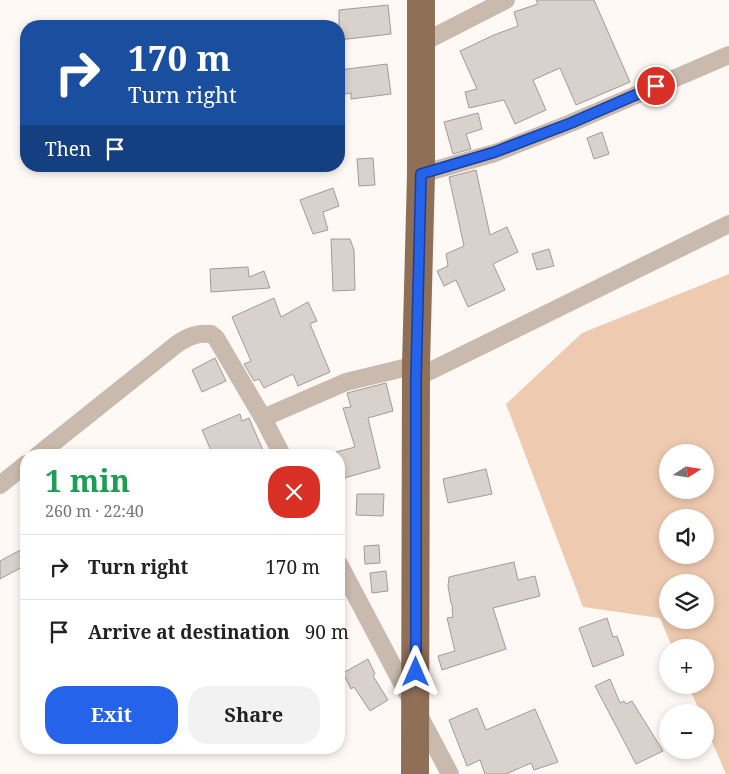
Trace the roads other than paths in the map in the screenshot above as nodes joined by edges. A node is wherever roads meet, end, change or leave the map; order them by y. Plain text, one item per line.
1 (420, 0) edge
2 (506, 0) edge
3 (420, 44) junction
4 (729, 54) edge
5 (421, 174) junction
6 (729, 224) edge
7 (416, 371) junction
8 (263, 418) junction
9 (46, 449) edge
10 (279, 449) edge
11 (20, 469) edge
12 (0, 485) edge
13 (345, 575) edge
14 (416, 711) junction
15 (415, 774) edge
16 (450, 774) edge

1 - 3 highway
2 - 3 street
3 - 5 highway
4 - 5 street
5 - 7 highway
6 - 7 street
7 - 8 street
7 - 14 highway
8 - 9 street
8 - 10 street
11 - 12 street
13 - 14 street
14 - 15 highway
14 - 16 street

